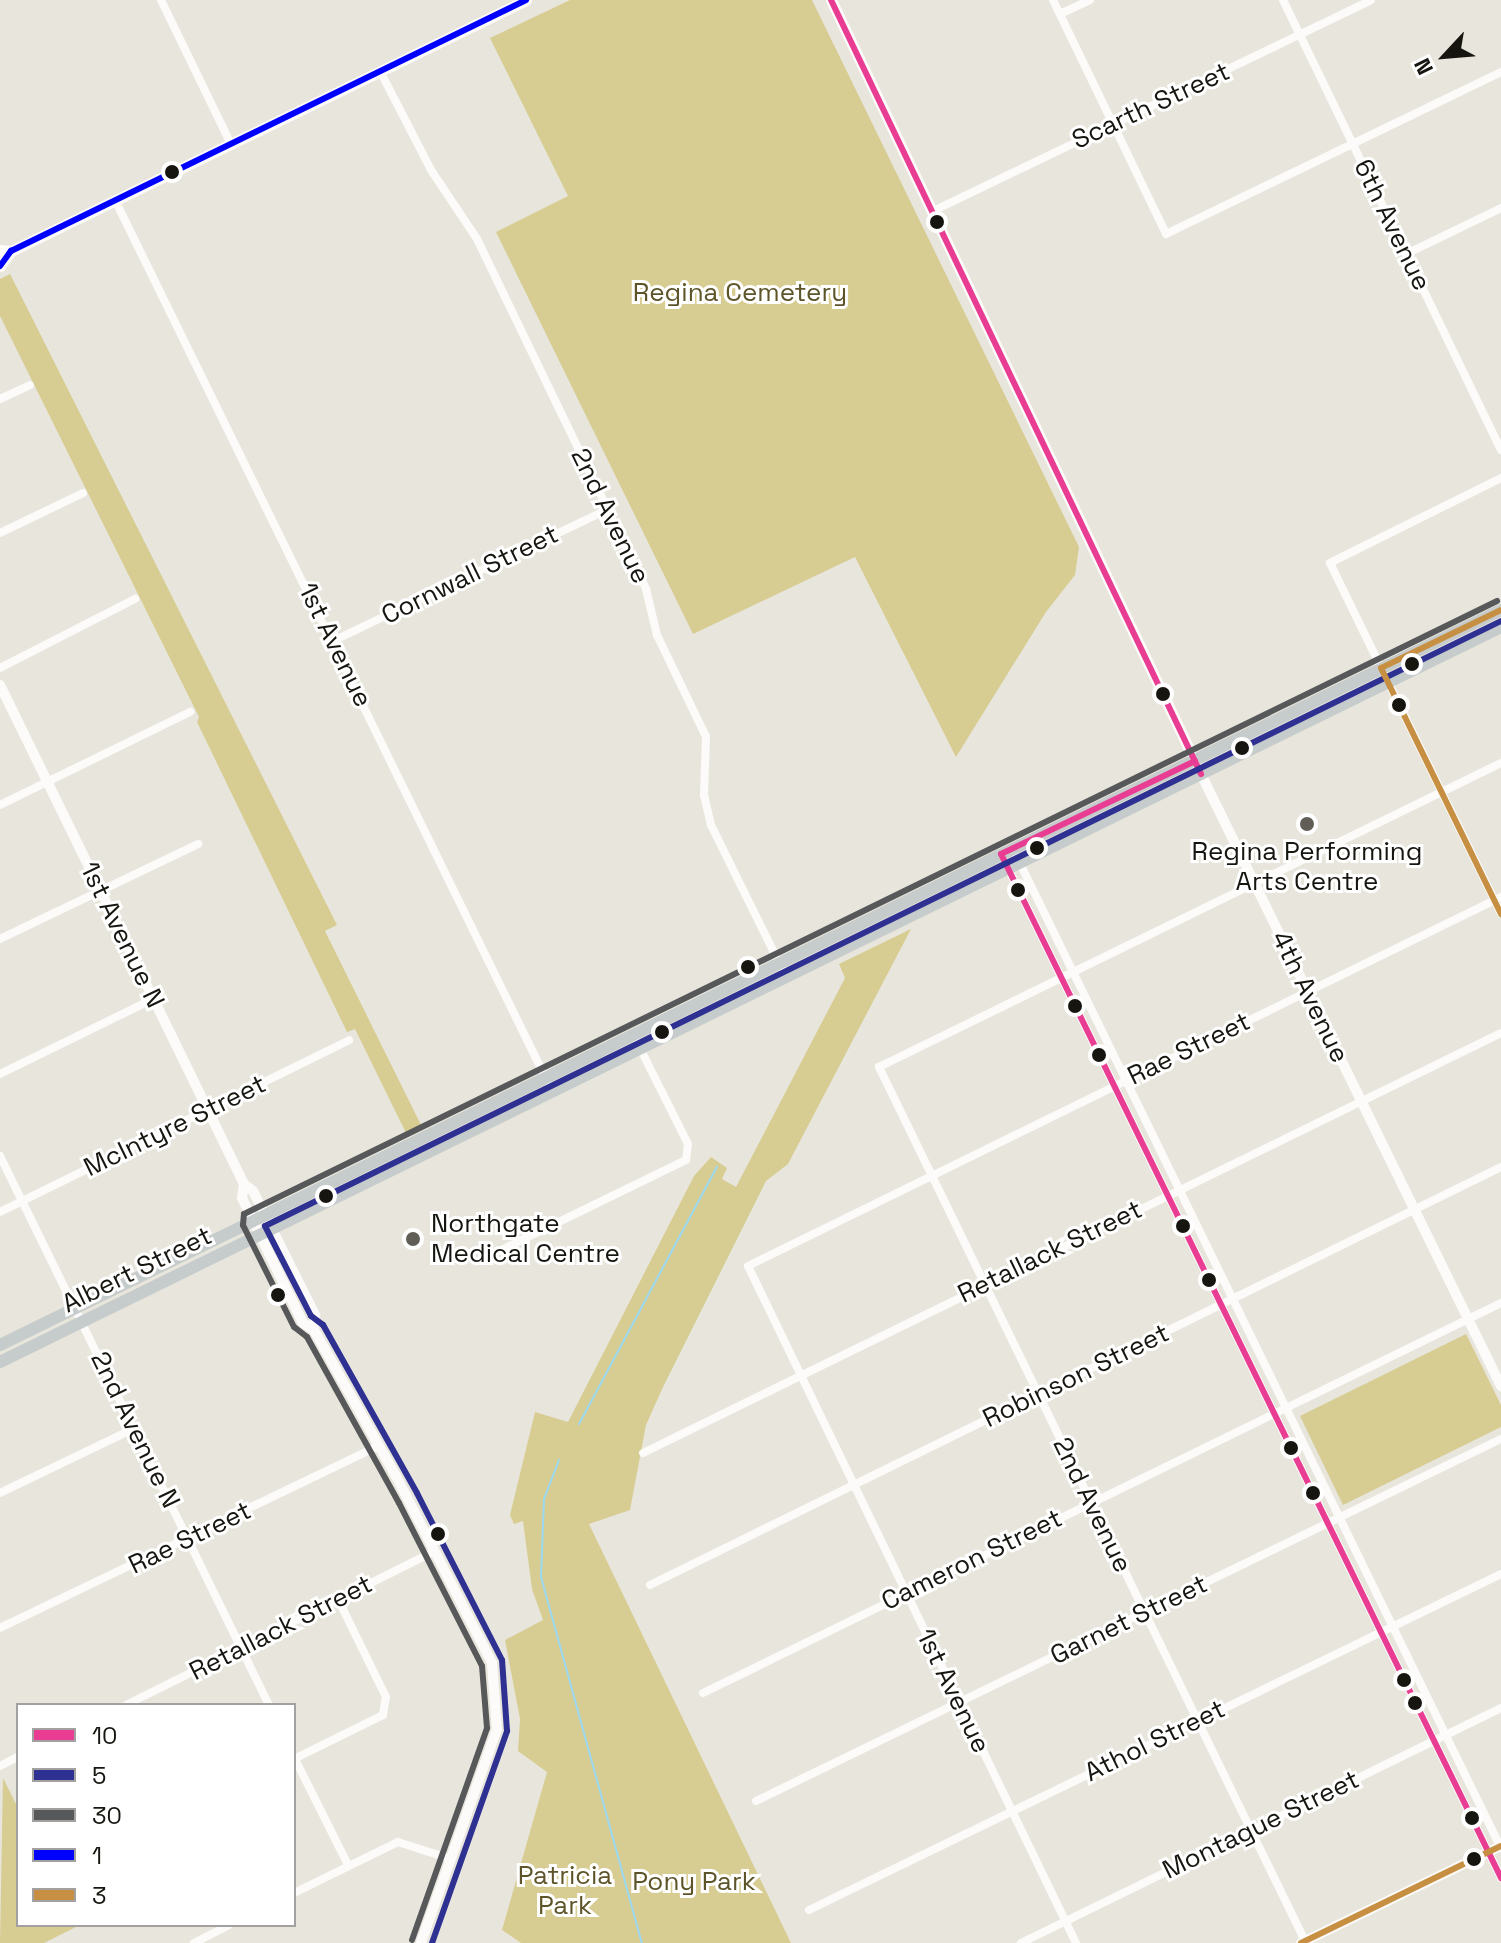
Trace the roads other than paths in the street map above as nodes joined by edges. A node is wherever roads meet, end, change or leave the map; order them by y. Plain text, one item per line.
1 (161, 0) edge
2 (526, 0) edge
3 (831, 0) edge
4 (1053, 0) edge
5 (1090, 0) edge
6 (1283, 0) edge
7 (1371, 0) edge
8 (1060, 14) junction
9 (1300, 35) junction
10 (380, 71) junction
11 (1501, 72) edge
12 (1112, 124) junction
13 (231, 144) junction
14 (1353, 146) junction
15 (115, 200) junction
16 (1501, 208) edge
17 (931, 212) junction
18 (5, 251) edge
19 (1406, 254) junction
20 (0, 266) edge
21 (30, 385) dead end
22 (0, 399) edge
23 (1501, 450) edge
24 (1501, 478) edge
25 (83, 493) dead end
26 (607, 510) junction
27 (0, 533) edge
28 (135, 599) dead end
29 (1501, 610) edge
30 (1501, 627) edge
31 (333, 641) junction
32 (0, 668) edge
33 (1381, 668) junction
34 (1388, 682) junction
35 (0, 685) edge
36 (190, 712) dead end
37 (1195, 761) junction
38 (1501, 763) edge
39 (1201, 774) junction
40 (47, 782) junction
41 (1442, 792) junction
42 (0, 805) edge
43 (198, 844) dead end
44 (1007, 852) junction
45 (1014, 865) junction
46 (1254, 882) junction
47 (100, 891) junction
48 (1498, 898) edge
49 (1501, 914) edge
50 (0, 939) edge
51 (779, 963) junction
52 (1073, 971) junction
53 (786, 977) junction
54 (1060, 977) junction
55 (1308, 991) junction
56 (153, 999) junction
57 (1501, 1033) edge
58 (633, 1034) junction
59 (349, 1040) dead end
60 (640, 1048) junction
61 (0, 1074) edge
62 (545, 1077) junction
63 (1126, 1080) junction
64 (1114, 1086) junction
65 (552, 1091) junction
66 (1361, 1100) junction
67 (208, 1111) junction
68 (0, 1156) edge
69 (1501, 1167) edge
70 (931, 1175) junction
71 (1179, 1189) junction
72 (1167, 1195) junction
73 (22, 1201) junction
74 (1415, 1210) junction
75 (0, 1212) edge
76 (258, 1218) junction
77 (265, 1231) junction
78 (483, 1259) dead end
79 (748, 1266) joint
80 (984, 1285) junction
81 (1233, 1298) junction
82 (1501, 1303) edge
83 (1221, 1305) junction
84 (75, 1308) junction
85 (1468, 1319) junction
86 (82, 1322) junction
87 (0, 1345) edge
88 (0, 1362) edge
89 (800, 1374) junction
90 (1501, 1386) edge
91 (1038, 1395) junction
92 (1286, 1409) junction
93 (1274, 1414) junction
94 (133, 1429) junction
95 (1501, 1439) edge
96 (379, 1446) junction
97 (643, 1453) dead end
98 (853, 1484) junction
99 (0, 1493) edge
100 (1091, 1503) junction
101 (1339, 1517) junction
102 (1327, 1523) junction
103 (188, 1540) junction
104 (435, 1551) junction
105 (1501, 1574) edge
106 (650, 1585) dead end
107 (905, 1592) junction
108 (339, 1601) junction
109 (1144, 1613) junction
110 (1, 1624) edge
111 (1393, 1627) junction
112 (1381, 1632) junction
113 (241, 1649) junction
114 (703, 1693) dead end
115 (958, 1702) junction
116 (130, 1703) edge
117 (268, 1703) edge
118 (1501, 1708) edge
119 (1198, 1720) junction
120 (1446, 1735) junction
121 (1434, 1741) junction
122 (296, 1757) edge
123 (296, 1762) edge
124 (756, 1801) dead end
125 (1011, 1812) junction
126 (1251, 1830) junction
127 (1501, 1847) edge
128 (1488, 1852) junction
129 (451, 1859) junction
130 (348, 1865) junction
131 (1501, 1878) edge
132 (296, 1892) edge
133 (809, 1910) dead end
134 (1065, 1921) junction
135 (225, 1927) edge
136 (1304, 1942) edge
137 (194, 1943) edge
138 (421, 1943) edge
139 (1021, 1943) edge
140 (1076, 1943) edge

1 - 13 street
2 - 10 main road
3 - 17 main road, 4th Avenue
4 - 8 street
5 - 8 street
6 - 9 street, 6th Avenue
7 - 9 street, Scarth Street
8 - 12 street
9 - 12 street, Scarth Street
9 - 14 street, 6th Avenue
10 - 13 main road
10 - 26 street, 2nd Avenue
11 - 14 street
12 - 14 street
12 - 17 street, Scarth Street
13 - 15 main road
14 - 19 street, 6th Avenue
15 - 18 main road
15 - 31 street, 1st Avenue
16 - 19 street
17 - 37 main road, 4th Avenue
18 - 20 main road
19 - 23 street, 6th Avenue
21 - 22 street
24 - 33 street
25 - 27 street
26 - 31 street, Cornwall Street
26 - 51 street, 2nd Avenue
28 - 32 street
29 - 33 main road, Albert Street
30 - 34 main road, Albert Street
31 - 62 street, 1st Avenue
33 - 34 street
33 - 37 main road, Albert Street
34 - 39 main road, Albert Street
34 - 41 street
35 - 40 street, 1st Avenue N
36 - 40 street
37 - 39 main road, 4th Avenue
37 - 44 main road, Albert Street
38 - 41 street
39 - 45 main road, Albert Street
39 - 46 street, 4th Avenue
40 - 42 street
40 - 47 street, 1st Avenue N
41 - 46 street
41 - 48 street
43 - 47 street
44 - 45 street
44 - 45 street
44 - 51 main road, Albert Street
45 - 52 street
45 - 53 main road, Albert Street
45 - 54 street
46 - 52 street
46 - 55 street, 4th Avenue
47 - 50 street
47 - 56 street, 1st Avenue N
48 - 49 street
48 - 55 street, Rae Street
51 - 53 street, 2nd Avenue
51 - 58 main road, Albert Street
52 - 54 street
52 - 63 street
53 - 60 main road, Albert Street
54 - 64 street
54 - 70 street, 2nd Avenue
55 - 63 street, Rae Street
55 - 66 street, 4th Avenue
56 - 61 street
56 - 67 street, 1st Avenue N
57 - 66 street, Retallack Street
58 - 60 street
58 - 62 main road, Albert Street
59 - 67 street, McIntyre Street
60 - 65 main road, Albert Street
60 - 78 street
62 - 65 street, 1st Avenue
62 - 76 main road, Albert Street
63 - 64 street, Rae Street
63 - 71 street
64 - 70 street, Rae Street
64 - 72 street
65 - 77 main road, Albert Street
66 - 71 street, Retallack Street
66 - 74 street, 4th Avenue
67 - 73 street, McIntyre Street
67 - 76 street, 1st Avenue N
68 - 73 street, 2nd Avenue N
69 - 74 street, Robinson Street
70 - 79 street, Rae Street
70 - 80 street, 2nd Avenue
71 - 72 street, Retallack Street
71 - 81 street
72 - 80 street, Retallack Street
72 - 83 street
73 - 75 street, McIntyre Street
73 - 84 street, 2nd Avenue N
74 - 81 street, Robinson Street
74 - 85 street, 4th Avenue
76 - 77 street, 1st Avenue N
76 - 84 main road, Albert Street
77 - 86 main road, Albert Street
77 - 96 street, 1st Avenue N
79 - 89 street, 1st Avenue
80 - 89 street, Retallack Street
80 - 91 street, 2nd Avenue
81 - 83 street, Robinson Street
81 - 92 street
82 - 85 street, Cameron Street
83 - 91 street, Robinson Street
83 - 93 street
84 - 86 street, 2nd Avenue N
84 - 87 main road, Albert Street
85 - 90 street, 4th Avenue
85 - 92 street, Cameron Street
86 - 88 main road, Albert Street
86 - 94 street, 2nd Avenue N
89 - 97 street, Retallack Street
89 - 98 street, 1st Avenue
91 - 98 street, Robinson Street
91 - 100 street, 2nd Avenue
92 - 93 street, Cameron Street
92 - 101 street
93 - 100 street, Cameron Street
93 - 102 street
94 - 99 street
94 - 103 street, 2nd Avenue N
95 - 101 street, Garnet Street
96 - 103 street, Rae Street
96 - 104 street, 1st Avenue N
98 - 106 street, Robinson Street
98 - 107 street, 1st Avenue
100 - 107 street, Cameron Street
100 - 109 street, 2nd Avenue
101 - 102 street, Garnet Street
101 - 111 street
102 - 109 street, Garnet Street
102 - 112 street
103 - 110 street, Rae Street
103 - 113 street, 2nd Avenue N
104 - 108 street, Retallack Street
104 - 129 street, 1st Avenue N
105 - 111 street, Athol Street
107 - 114 street, Cameron Street
107 - 115 street, 1st Avenue
108 - 113 street, Retallack Street
108 - 122 street
109 - 115 street, Garnet Street
109 - 119 street, 2nd Avenue
111 - 112 street, Athol Street
111 - 120 street
112 - 119 street, Athol Street
112 - 121 street
113 - 116 street, Retallack Street
113 - 117 street, 2nd Avenue N
115 - 124 street, Garnet Street
115 - 125 street, 1st Avenue
118 - 120 street, Montague Street
119 - 125 street, Athol Street
119 - 126 street, 2nd Avenue
120 - 121 street, Montague Street
120 - 127 street
121 - 126 street, Montague Street
121 - 128 street
123 - 130 street
125 - 133 street, Athol Street
125 - 134 street, 1st Avenue
126 - 134 street, Montague Street
126 - 136 street, 2nd Avenue
127 - 128 street
128 - 131 street
128 - 136 street
129 - 130 street
129 - 138 street, 1st Avenue N
130 - 132 street
134 - 139 street, Montague Street
134 - 140 street, 1st Avenue
135 - 137 street

